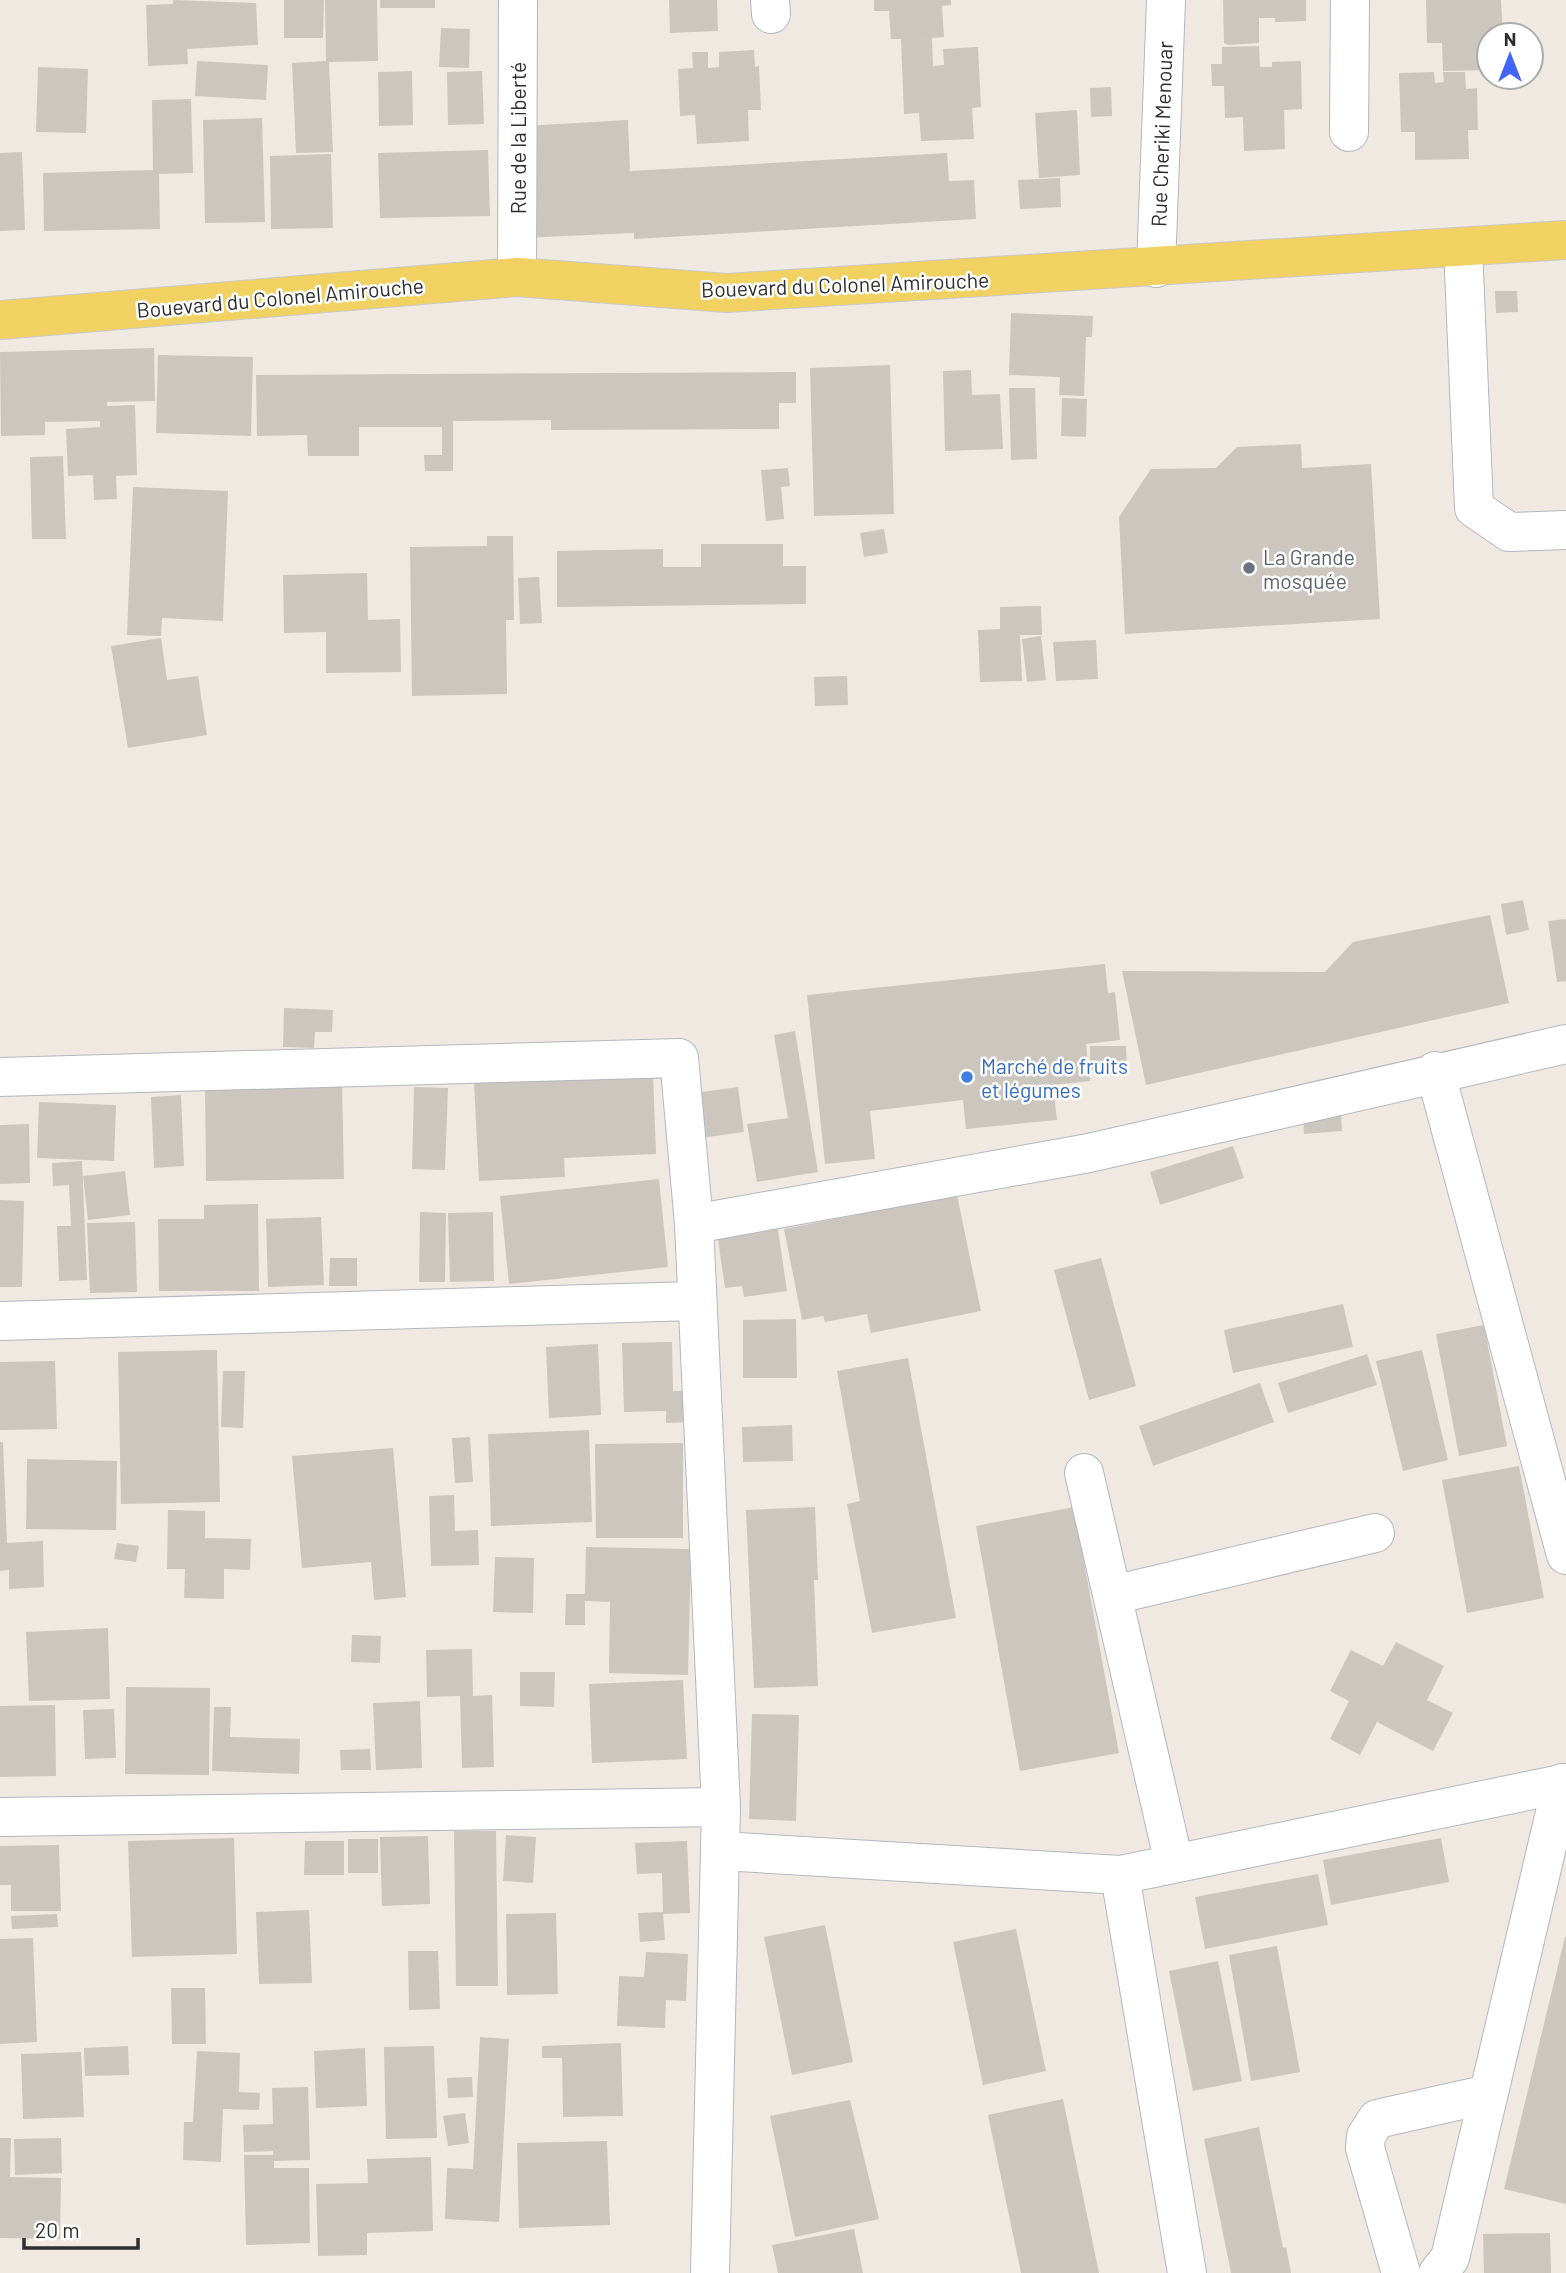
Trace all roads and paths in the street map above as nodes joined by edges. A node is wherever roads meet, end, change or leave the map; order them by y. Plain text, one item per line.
1 (518, 0) edge
2 (1166, 0) edge
3 (1350, 0) edge
4 (1349, 132) dead end
5 (1566, 240) edge
6 (1463, 247) junction
7 (1156, 268) junction
8 (517, 277) junction
9 (0, 320) edge
10 (1566, 530) edge
11 (1566, 1044) edge
12 (1435, 1071) junction
13 (0, 1077) edge
14 (694, 1224) junction
15 (695, 1301) junction
16 (0, 1321) edge
17 (1084, 1473) dead end
18 (1375, 1533) dead end
19 (1566, 1553) edge
20 (1113, 1595) junction
21 (1564, 1783) edge
22 (721, 1807) junction
23 (0, 1817) edge
24 (722, 1851) junction
25 (1174, 1863) junction
26 (1120, 1875) junction
27 (1488, 2094) junction
28 (710, 2273) edge
29 (1187, 2273) edge
30 (1401, 2273) edge
31 (1438, 2273) edge

1 - 8 street, Rue de la Liberté
2 - 7 street, Rue Cheriki Menouar
3 - 4 street
5 - 6 main road, Bouevard du Colonel Amirouche
6 - 7 main road, Bouevard du Colonel Amirouche
6 - 10 street
7 - 8 main road, Bouevard du Colonel Amirouche
8 - 9 main road, Bouevard du Colonel Amirouche
11 - 12 street
12 - 14 street
12 - 19 street
13 - 14 street
14 - 15 street
15 - 16 street
15 - 22 street
17 - 20 street
18 - 20 street
20 - 25 street
21 - 25 street
21 - 27 street
22 - 23 street
22 - 24 street
24 - 26 street
24 - 28 street
25 - 26 street
26 - 29 street
27 - 30 street
27 - 31 street

